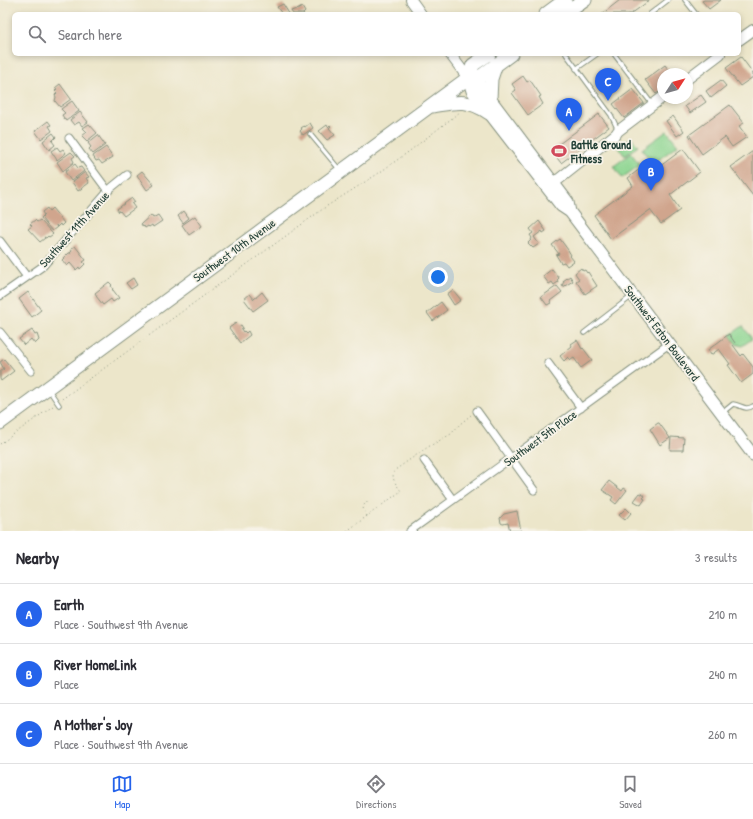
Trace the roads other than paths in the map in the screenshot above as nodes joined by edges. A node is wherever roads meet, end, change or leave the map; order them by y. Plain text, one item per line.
1 (411, 0) edge
2 (565, 0) edge
3 (585, 0) edge
4 (668, 0) edge
5 (685, 0) edge
6 (420, 12) edge
7 (549, 12) edge
8 (569, 12) edge
9 (653, 12) edge
10 (694, 12) edge
11 (753, 30) edge
12 (741, 39) edge
13 (452, 56) edge
14 (504, 56) edge
15 (567, 56) edge
16 (594, 56) edge
17 (615, 56) edge
18 (717, 56) edge
19 (493, 59) edge
20 (576, 69) junction
21 (693, 74) edge
22 (468, 78) junction
23 (490, 98) junction
24 (657, 101) edge
25 (652, 105) junction
26 (429, 107) junction
27 (489, 113) junction
28 (618, 130) junction
29 (310, 134) dead end
30 (69, 138) dead end
31 (527, 162) junction
32 (341, 172) junction
33 (127, 175) dead end
34 (551, 179) junction
35 (108, 191) junction
36 (570, 212) junction
37 (0, 241) edge
38 (27, 277) junction
39 (0, 296) edge
40 (633, 296) junction
41 (0, 332) edge
42 (584, 333) dead end
43 (669, 344) junction
44 (548, 363) dead end
45 (31, 371) dead end
46 (47, 388) junction
47 (58, 404) road end
48 (753, 406) edge
49 (581, 408) junction
50 (477, 411) road end
51 (722, 413) junction
52 (0, 423) edge
53 (753, 455) edge
54 (511, 458) junction
55 (424, 460) dead end
56 (534, 490) dead end
57 (453, 500) junction
58 (410, 531) edge

1 - 6 street
2 - 7 highway
3 - 8 highway
4 - 9 lane
5 - 10 lane
11 - 12 street
13 - 22 street, Southwest Eaton Boulevard
14 - 19 highway, Southwest 10th Avenue
15 - 20 lane
16 - 20 lane
17 - 25 lane
18 - 21 street
19 - 22 highway, Southwest 10th Avenue
19 - 23 highway
20 - 28 lane
22 - 23 main road, Southwest Eaton Boulevard
22 - 26 highway, Southwest 10th Avenue
22 - 27 main road, Southwest Eaton Boulevard
23 - 34 main road, Southwest Eaton Boulevard
24 - 25 street
25 - 28 street
26 - 27 highway
26 - 32 highway, Southwest 10th Avenue
27 - 31 main road, Southwest Eaton Boulevard
28 - 34 street
29 - 32 lane
30 - 35 street
31 - 34 main road
31 - 36 main road, Southwest Eaton Boulevard
32 - 46 highway, Southwest 10th Avenue
33 - 35 street, Southwest 11th Avenue
34 - 36 main road, Southwest Eaton Boulevard
35 - 38 street, Southwest 11th Avenue
36 - 40 main road, Southwest Eaton Boulevard
37 - 38 street
38 - 39 street, Southwest 11th Avenue
40 - 42 lane
40 - 43 main road, Southwest Eaton Boulevard
41 - 45 street
43 - 49 street, Southwest 5th Place
43 - 51 main road, Southwest Eaton Boulevard
44 - 49 street
46 - 47 lane
46 - 52 highway, Southwest 10th Avenue
48 - 51 lane
49 - 54 street, Southwest 5th Place
50 - 54 street
51 - 53 main road, Southwest Eaton Boulevard
54 - 56 street
54 - 57 street, Southwest 5th Place
55 - 57 street
57 - 58 street, Southwest 5th Place

